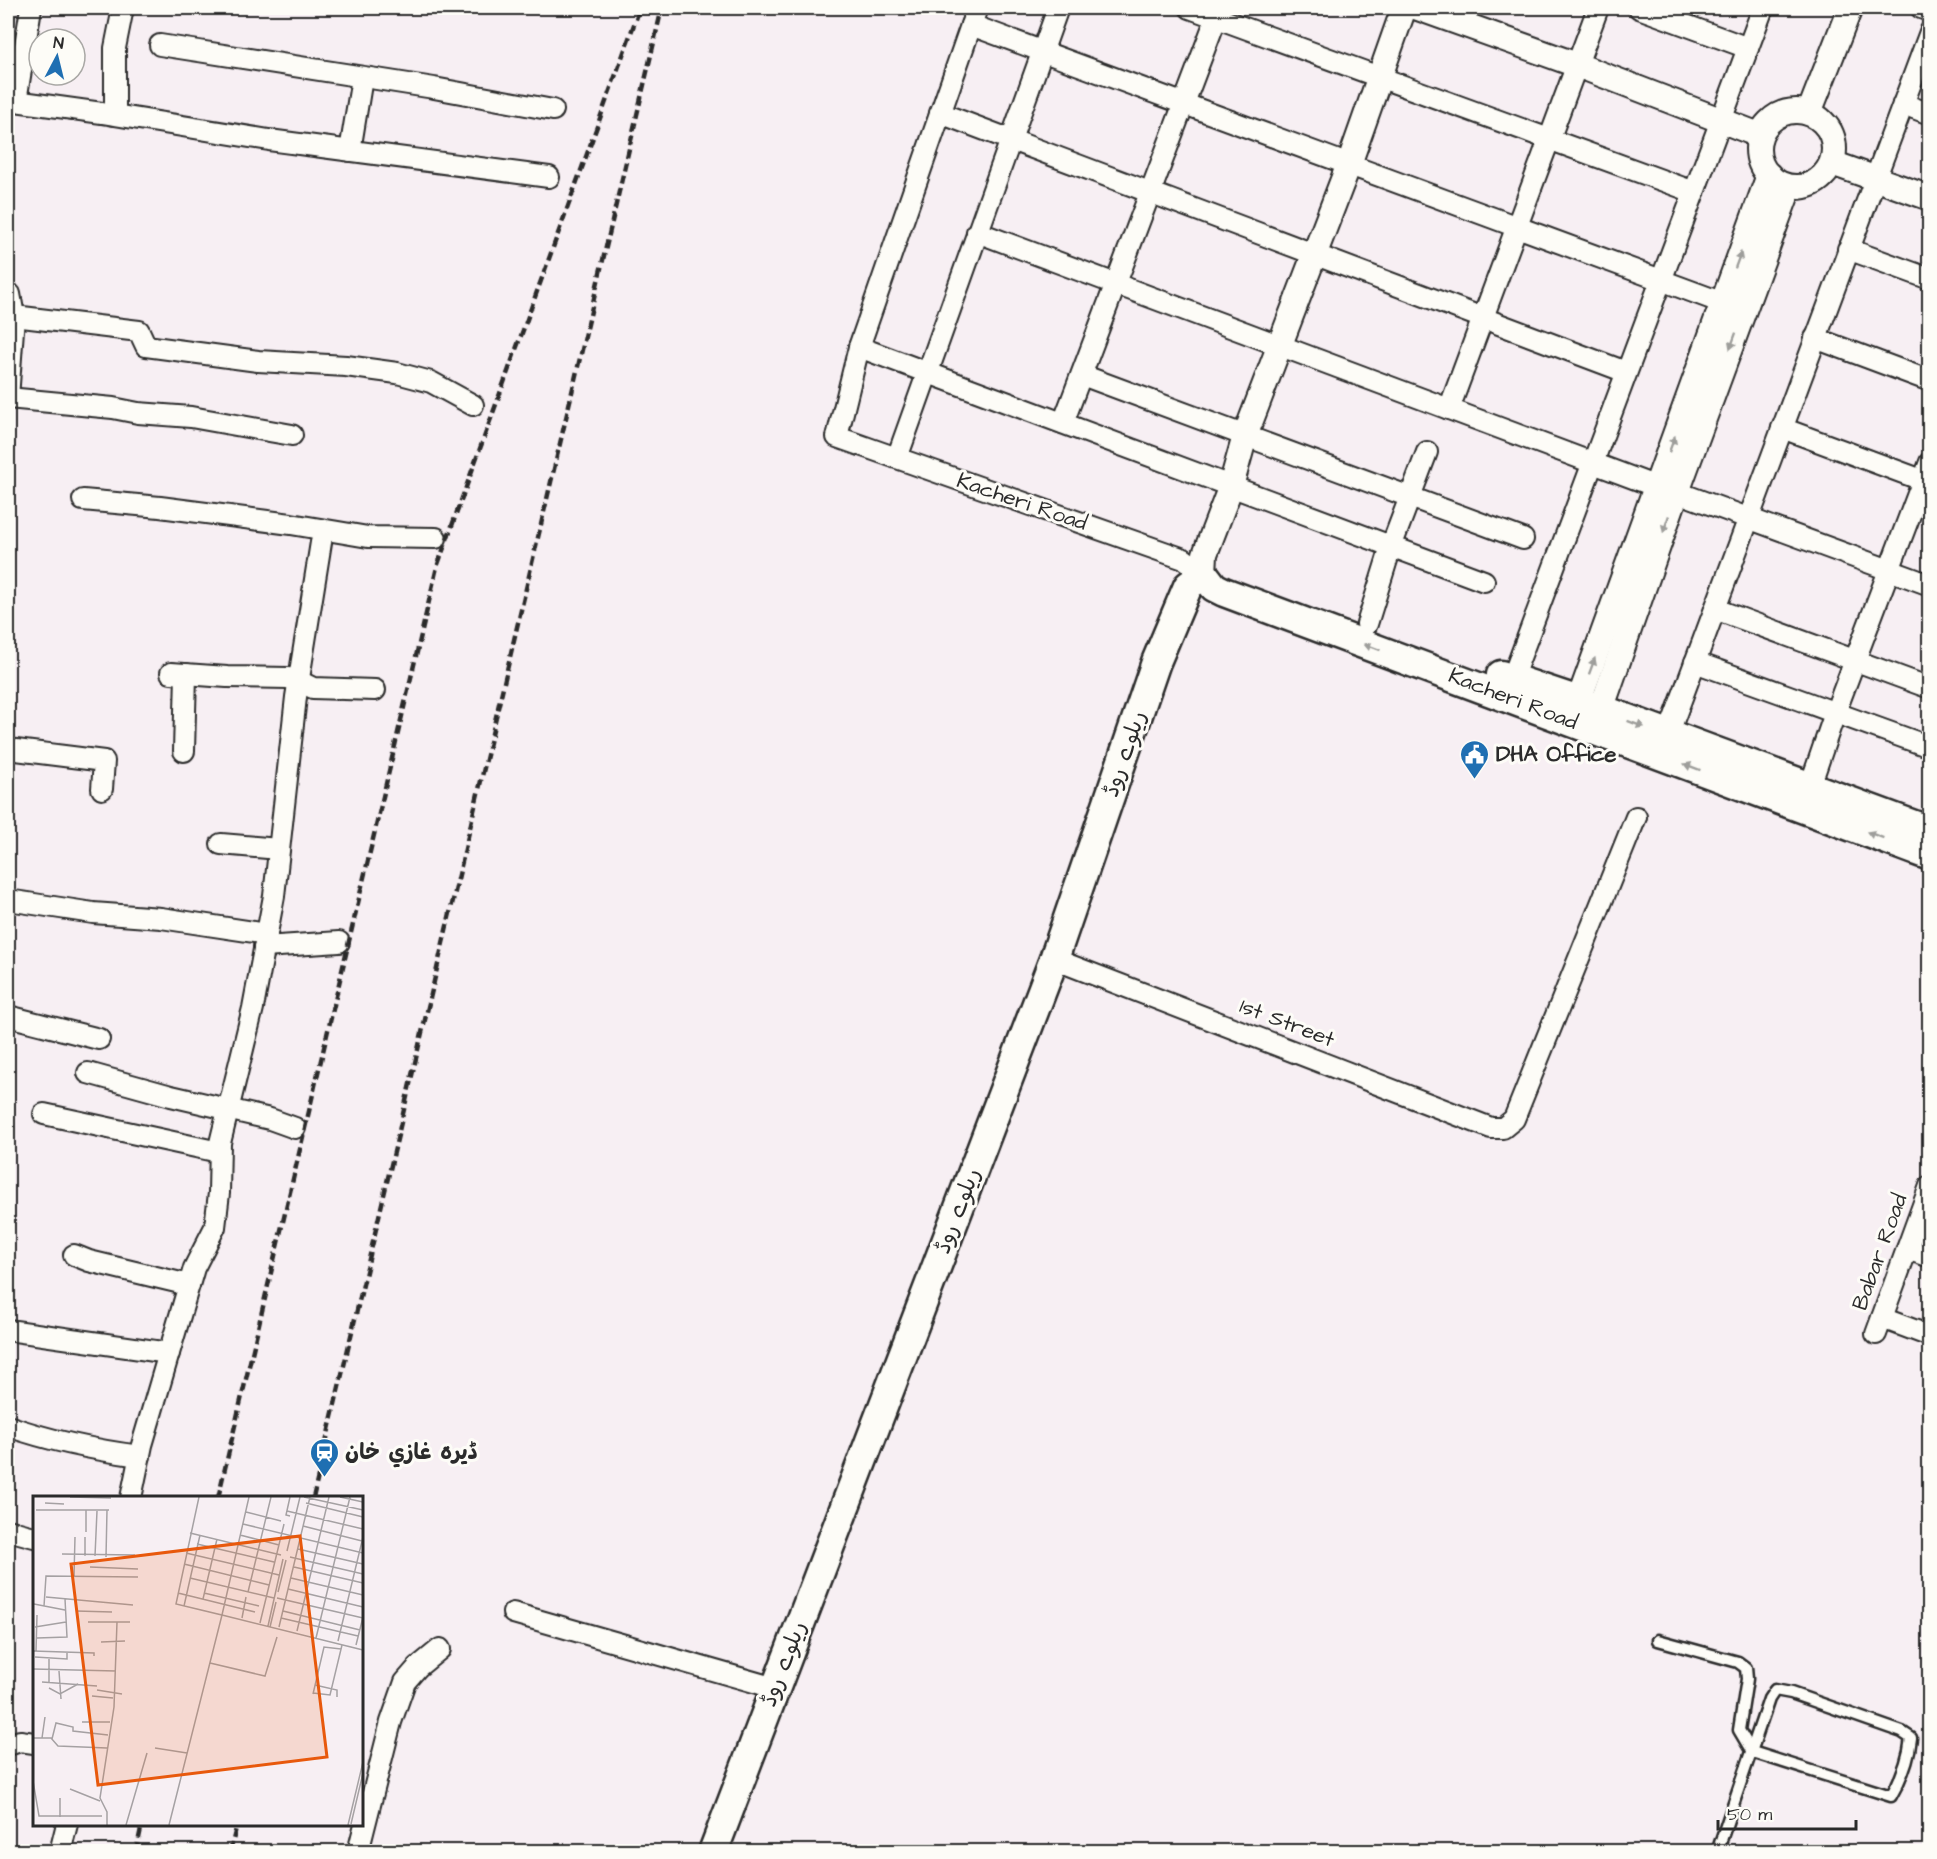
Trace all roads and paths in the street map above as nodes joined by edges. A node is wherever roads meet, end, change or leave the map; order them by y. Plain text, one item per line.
1 (31, 8) edge
2 (123, 8) edge
3 (1058, 8) edge
4 (1190, 8) edge
5 (1404, 8) edge
6 (1418, 8) edge
7 (1598, 8) edge
8 (1639, 8) edge
9 (1763, 8) edge
10 (1850, 8) edge
11 (1921, 8) edge
12 (1929, 10) edge
13 (1218, 12) edge
14 (974, 16) edge
15 (1929, 32) edge
16 (160, 45) dead end
17 (1748, 48) junction
18 (1042, 50) junction
19 (1577, 65) junction
20 (1379, 77) junction
21 (362, 78) junction
22 (12, 101) edge
23 (1184, 103) junction
24 (1903, 104) junction
25 (553, 110) dead end
26 (940, 113) junction
27 (1809, 113) junction
28 (1929, 114) edge
29 (115, 115) junction
30 (1720, 120) junction
31 (1759, 135) junction
32 (1010, 139) junction
33 (1549, 139) junction
34 (350, 151) junction
35 (1832, 163) junction
36 (1348, 164) junction
37 (549, 177) dead end
38 (1875, 179) junction
39 (1779, 182) junction
40 (1150, 192) junction
41 (1694, 192) junction
42 (1929, 198) edge
43 (1517, 226) junction
44 (977, 232) junction
45 (1848, 249) junction
46 (1314, 254) junction
47 (1929, 279) edge
48 (1661, 280) junction
49 (1116, 284) junction
50 (8, 294) edge
51 (1723, 303) junction
52 (14, 316) junction
53 (1483, 318) junction
54 (1815, 338) junction
55 (1280, 345) junction
56 (859, 347) junction
57 (1626, 372) junction
58 (927, 373) junction
59 (1082, 375) junction
60 (1929, 381) edge
61 (8, 398) edge
62 (472, 405) dead end
63 (1449, 409) junction
64 (1063, 423) junction
65 (1782, 428) junction
66 (292, 435) dead end
67 (1245, 436) junction
68 (1427, 452) dead end
69 (897, 458) junction
70 (1929, 462) edge
71 (1593, 463) junction
72 (1926, 482) edge
73 (1231, 486) junction
74 (1667, 490) junction
75 (1410, 497) junction
76 (83, 500) dead end
77 (1748, 518) junction
78 (323, 530) junction
79 (436, 538) dead end
80 (1523, 539) dead end
81 (1390, 547) junction
82 (1889, 570) junction
83 (1204, 574) junction
84 (1484, 580) dead end
85 (1929, 585) edge
86 (1714, 609) junction
87 (1366, 624) junction
88 (1855, 661) junction
89 (1695, 662) junction
90 (1512, 679) junction
91 (299, 681) junction
92 (1929, 688) edge
93 (375, 690) dead end
94 (1835, 713) junction
95 (1586, 716) junction
96 (1668, 735) junction
97 (1929, 747) edge
98 (8, 749) edge
99 (184, 751) dead end
100 (1810, 786) junction
101 (102, 789) dead end
102 (1636, 817) dead end
103 (1929, 831) edge
104 (221, 844) dead end
105 (279, 849) junction
106 (1929, 856) edge
107 (8, 900) edge
108 (265, 940) junction
109 (339, 942) dead end
110 (1054, 958) junction
111 (8, 1016) edge
112 (99, 1039) dead end
113 (88, 1073) dead end
114 (228, 1108) junction
115 (44, 1114) dead end
116 (295, 1128) dead end
117 (219, 1152) junction
118 (1929, 1186) edge
119 (1907, 1249) junction
120 (74, 1255) dead end
121 (1929, 1257) edge
122 (189, 1285) junction
123 (8, 1330) edge
124 (1929, 1336) edge
125 (169, 1353) junction
126 (8, 1426) edge
127 (140, 1456) junction
128 (131, 1496) edge
129 (8, 1530) edge
130 (33, 1537) edge
131 (513, 1613) dead end
132 (1658, 1640) dead end
133 (440, 1649) dead end
134 (775, 1688) junction
135 (33, 1743) edge
136 (8, 1745) edge
137 (1752, 1752) junction
138 (66, 1826) edge
139 (60, 1851) edge
140 (358, 1851) edge
141 (712, 1851) edge
142 (1717, 1851) edge

1 - 22 street
2 - 29 street
3 - 18 street
4 - 13 street
5 - 20 street
6 - 19 street
7 - 19 street
8 - 17 street
9 - 17 street
10 - 27 street
11 - 12 street
13 - 20 street
13 - 23 street
14 - 18 street
14 - 26 street
15 - 24 street
16 - 21 street
17 - 30 street
18 - 23 street
18 - 32 street
19 - 30 street
19 - 33 street
20 - 33 street
20 - 36 street
21 - 25 street
21 - 34 street
22 - 29 street
23 - 36 street
23 - 40 street
24 - 28 street
24 - 38 street
26 - 32 street
26 - 56 street
27 - 31 street
27 - 35 street
29 - 34 street
30 - 31 street
30 - 41 street
31 - 39 street
32 - 40 street
32 - 44 street
33 - 41 street
33 - 43 street
34 - 37 street
35 - 38 street
35 - 39 street
36 - 43 street
36 - 46 street
38 - 42 street
38 - 45 street
51 -> 39 street
39 -> 74 street
40 - 46 street
40 - 49 street
41 - 48 street
43 - 48 street
43 - 53 street
44 - 49 street
44 - 58 street
45 - 47 street
45 - 54 street
46 - 53 street
46 - 55 street
48 - 51 street
48 - 57 street
49 - 55 street
49 - 59 street
50 - 52 street
74 -> 51 street
52 - 61 street
52 - 62 street
53 - 57 street
53 - 63 street
54 - 60 street
54 - 65 street
55 - 63 street
55 - 67 street
56 - 58 street
56 - 69 street, Kacheri Road
57 - 71 street
58 - 64 street
58 - 69 street
59 - 64 street
59 - 67 street
61 - 66 street
63 - 71 street
64 - 73 street
65 - 72 street
65 - 77 street
67 - 73 street
67 - 75 street
68 - 75 street
69 - 83 street, Kacheri Road
70 - 72 street
71 - 74 street
71 - 90 street
72 - 82 street
73 - 81 street
73 - 83 street
74 - 77 street
74 - 95 street
75 - 80 street
75 - 81 street
76 - 78 street
77 - 82 street
77 - 86 street
78 - 79 street
78 - 91 street
81 - 84 street
81 - 87 street
82 - 85 street
82 - 88 street
83 - 87 main road, Kacheri Road
95 -> 83 main road, Kacheri Road
83 - 110 main road, ریلوے روڈ
86 - 88 street
86 - 89 street
87 - 90 main road, Kacheri Road
88 - 92 street
88 - 94 street
89 - 94 street
89 - 96 street
90 - 95 main road, Kacheri Road
91 - 93 street
91 - 99 street
91 - 105 street
94 - 97 street
94 - 100 street
95 -> 96 main road, Kacheri Road
106 -> 95 main road, Kacheri Road
96 - 100 main road, Kacheri Road
98 - 101 street
100 - 103 main road, Kacheri Road
102 - 110 street, 1st Street
104 - 105 street
105 - 108 street
107 - 108 street
108 - 109 street
108 - 114 street
110 - 134 main road, ریلوے روڈ
111 - 112 street
113 - 114 street
114 - 116 street
114 - 117 street
115 - 117 street
117 - 122 street
118 - 119 street, Babar Road
119 - 121 street
119 - 124 street, Babar Road
120 - 122 street
122 - 125 street
123 - 125 street
125 - 127 street
126 - 127 street
127 - 128 street
129 - 130 street
131 - 134 street
132 - 137 lane
133 - 140 street
134 - 141 main road, ریلوے روڈ
135 - 136 street
137 - 137 lane
137 - 142 lane
138 - 139 street

